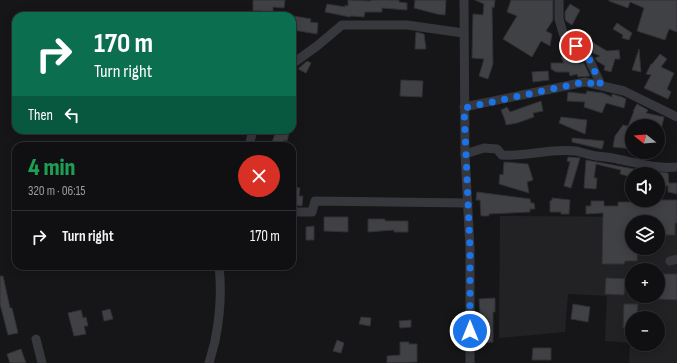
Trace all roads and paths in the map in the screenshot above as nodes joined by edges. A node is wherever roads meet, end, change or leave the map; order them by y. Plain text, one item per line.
1 (464, 0) edge
2 (559, 0) edge
3 (463, 33) junction
4 (296, 61) edge
5 (601, 85) junction
6 (464, 108) junction
7 (677, 117) edge
8 (465, 154) junction
9 (677, 167) edge
10 (468, 203) junction
11 (296, 212) edge
12 (219, 270) edge
13 (36, 339) dead end
14 (42, 363) edge
15 (209, 363) edge
16 (470, 363) edge

1 - 3 street
2 - 5 street
3 - 4 street
3 - 6 street
5 - 6 street
5 - 7 street
6 - 8 street
8 - 9 street
8 - 10 street
10 - 11 street
10 - 16 street
12 - 15 street
13 - 14 street

